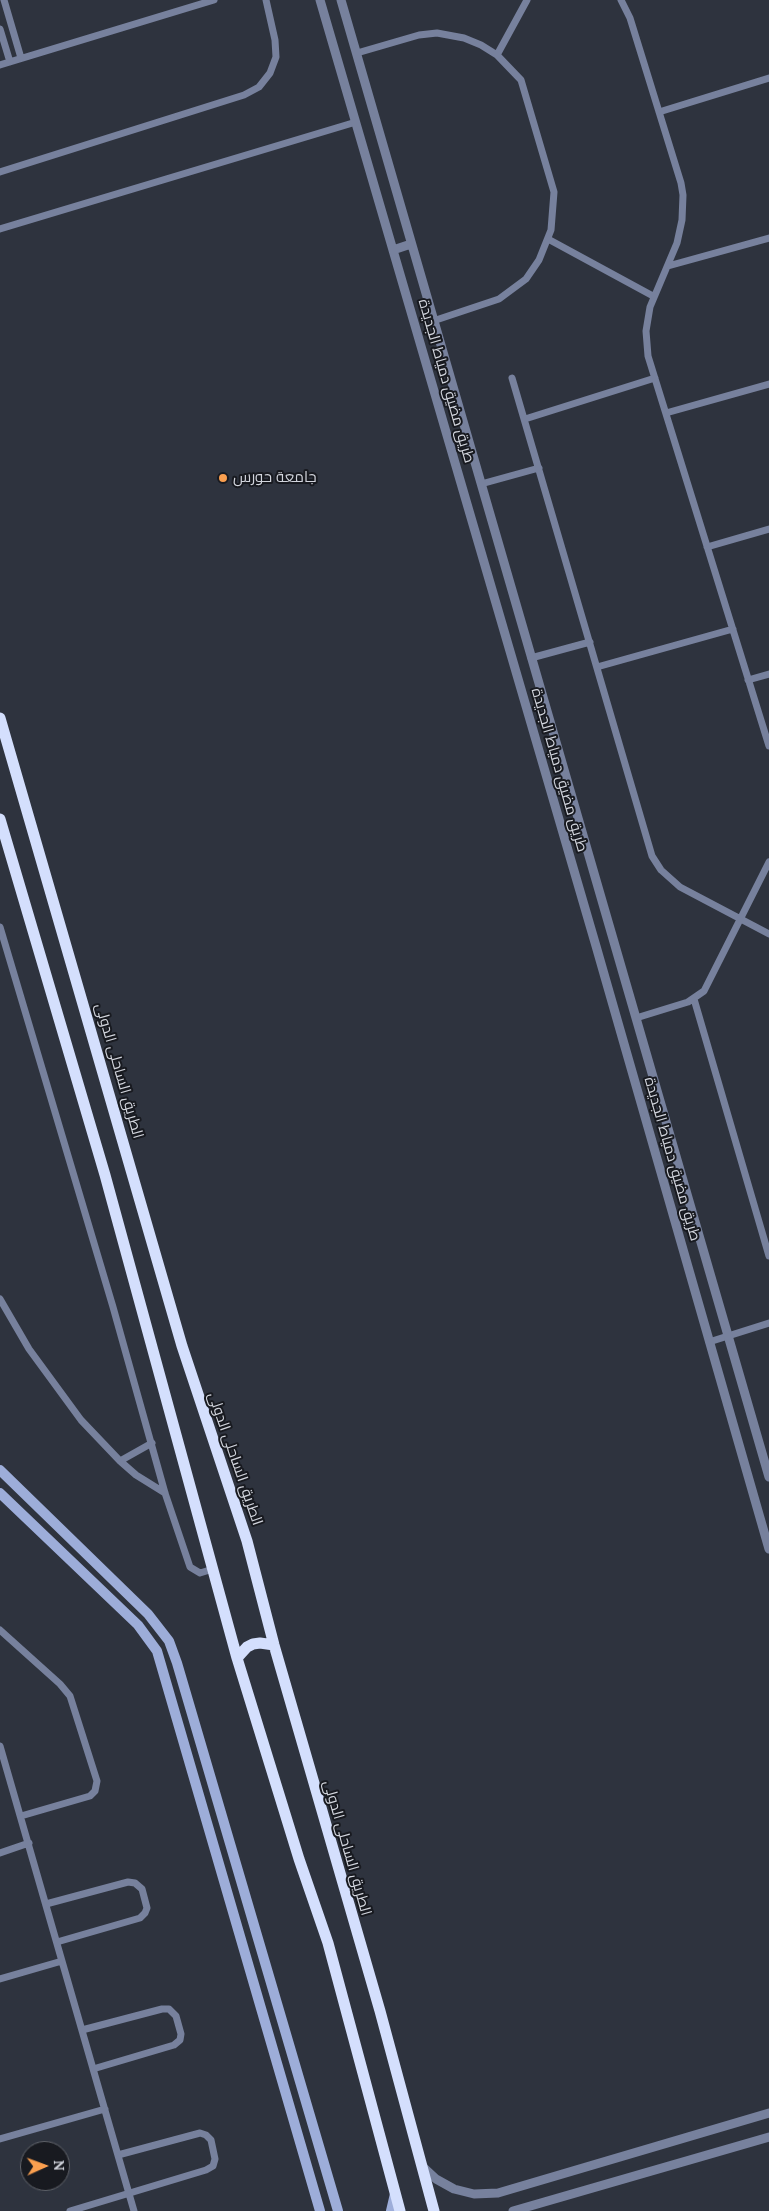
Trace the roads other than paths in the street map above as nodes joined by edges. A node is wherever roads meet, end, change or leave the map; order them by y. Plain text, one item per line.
1 (4, 0) edge
2 (214, 0) edge
3 (266, 0) edge
4 (320, 0) edge
5 (341, 0) edge
6 (527, 0) edge
7 (621, 0) edge
8 (0, 29) edge
9 (357, 53) junction
10 (497, 54) junction
11 (21, 58) junction
12 (10, 62) junction
13 (0, 65) edge
14 (769, 78) edge
15 (659, 112) junction
16 (356, 122) junction
17 (0, 172) edge
18 (0, 229) edge
19 (769, 238) edge
20 (548, 239) junction
21 (411, 244) junction
22 (393, 250) junction
23 (668, 266) junction
24 (653, 296) junction
25 (433, 321) junction
26 (512, 378) dead end
27 (655, 378) junction
28 (769, 384) edge
29 (666, 413) junction
30 (525, 419) junction
31 (539, 468) junction
32 (481, 484) junction
33 (769, 529) edge
34 (707, 547) junction
35 (733, 629) junction
36 (590, 642) junction
37 (532, 658) junction
38 (597, 667) junction
39 (769, 674) edge
40 (748, 680) junction
41 (0, 718) edge
42 (769, 746) edge
43 (0, 819) edge
44 (769, 862) edge
45 (741, 919) junction
46 (0, 927) edge
47 (769, 934) edge
48 (614, 940) junction
49 (596, 946) junction
50 (694, 999) junction
51 (636, 1018) junction
52 (762, 1233) junction
53 (769, 1240) edge
54 (769, 1256) edge
55 (0, 1300) edge
56 (769, 1323) edge
57 (728, 1336) junction
58 (709, 1342) junction
59 (152, 1443) junction
60 (120, 1461) junction
61 (0, 1470) edge
62 (769, 1478) edge
63 (0, 1493) edge
64 (166, 1493) junction
65 (769, 1549) edge
66 (213, 1569) junction
67 (0, 1630) edge
68 (274, 1645) junction
69 (237, 1658) junction
70 (0, 1746) edge
71 (21, 1816) junction
72 (28, 1843) junction
73 (0, 1853) edge
74 (46, 1904) junction
75 (57, 1942) junction
76 (62, 1961) junction
77 (0, 1979) edge
78 (82, 2030) junction
79 (93, 2068) junction
80 (104, 2109) junction
81 (769, 2113) edge
82 (769, 2137) edge
83 (0, 2140) edge
84 (118, 2155) junction
85 (421, 2165) junction
86 (129, 2193) junction
87 (394, 2194) junction
88 (536, 2208) edge
89 (70, 2211) edge
90 (134, 2211) edge
91 (320, 2211) edge
92 (338, 2211) edge
93 (391, 2211) edge
94 (400, 2211) edge
95 (434, 2211) edge
96 (515, 2211) edge

1 - 11 street
2 - 11 street
3 - 17 street
4 - 16 street, طريق مضيق دمياط الجديدة
5 - 9 street, طريق مضيق دمياط الجديدة
6 - 10 street
7 - 15 street
8 - 12 street
9 - 10 street
9 - 21 street, طريق مضيق دمياط الجديدة
10 - 20 street
11 - 12 street
12 - 13 street
14 - 15 street
15 - 23 street
16 - 18 street
16 - 22 street, طريق مضيق دمياط الجديدة
19 - 23 street
20 - 24 street
20 - 25 street
21 - 22 street
21 - 25 street, طريق مضيق دمياط الجديدة
22 - 49 street, طريق مضيق دمياط الجديدة
23 - 24 street
24 - 27 street
25 - 32 street, طريق مضيق دمياط الجديدة
26 - 30 street
27 - 29 street
27 - 30 street
28 - 29 street
29 - 34 street
30 - 31 street
31 - 32 street
31 - 36 street
32 - 37 street, طريق مضيق دمياط الجديدة
33 - 34 street
34 - 35 street
35 - 38 street
35 - 40 street
36 - 37 street
36 - 38 street
37 - 48 street, طريق مضيق دمياط الجديدة
38 - 45 street
39 - 40 street
40 - 42 street
41 - 68 highway, الطريق الساحلى الدولى
43 - 66 highway
44 - 45 street
45 - 47 street
45 - 50 street
46 - 59 street
48 - 49 street
48 - 51 street, طريق مضيق دمياط الجديدة
49 - 58 street, طريق مضيق دمياط الجديدة
50 - 51 street
50 - 52 street
51 - 57 street, طريق مضيق دمياط الجديدة
52 - 53 street
52 - 54 street
55 - 60 street
56 - 57 street
57 - 58 street
57 - 62 street, طريق مضيق دمياط الجديدة
58 - 65 street, طريق مضيق دمياط الجديدة
59 - 60 street
59 - 64 street
60 - 64 street
61 - 92 main road
63 - 91 main road
64 - 66 street
66 - 69 highway
67 - 71 street
68 - 69 highway
68 - 85 highway, الطريق الساحلى الدولى
69 - 87 highway
70 - 71 street
71 - 72 street
72 - 73 street
72 - 74 street
74 - 75 street
74 - 75 street
75 - 76 street
76 - 77 street
76 - 78 street
78 - 79 street
78 - 79 street
79 - 80 street
80 - 83 street
80 - 84 street
81 - 85 street
82 - 88 street
84 - 86 street
84 - 86 street
85 - 95 highway, الطريق الساحلى الدولى
86 - 89 street
86 - 90 street
87 - 93 main road
87 - 94 highway
88 - 96 street

